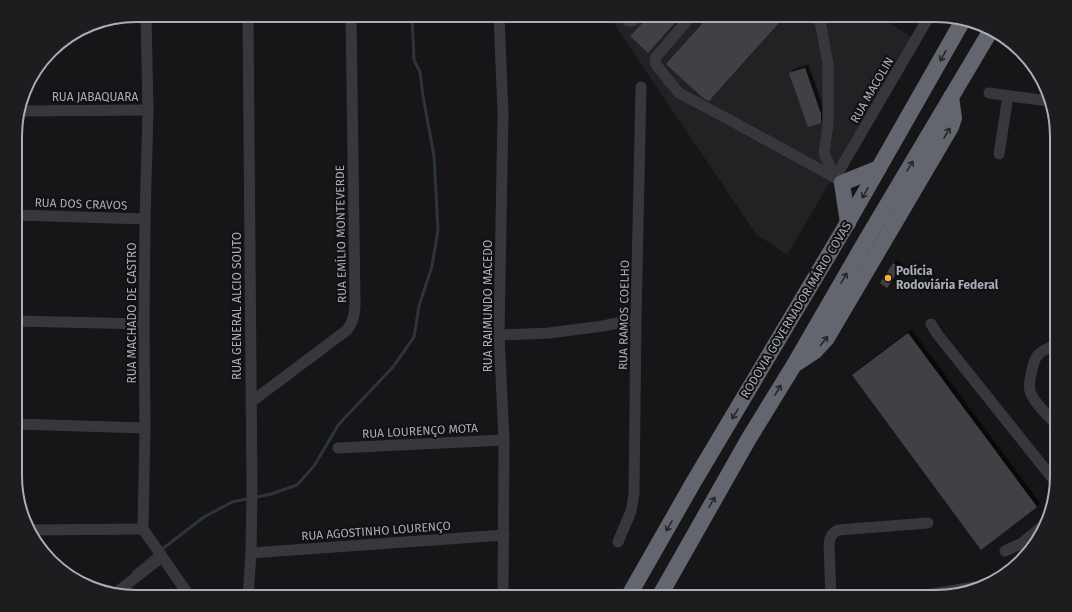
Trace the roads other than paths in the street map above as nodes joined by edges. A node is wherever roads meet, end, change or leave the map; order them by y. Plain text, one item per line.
1 (146, 22) edge
2 (248, 22) edge
3 (351, 22) edge
4 (499, 22) edge
5 (686, 22) edge
6 (820, 22) edge
7 (926, 22) edge
8 (960, 25) edge
9 (988, 35) edge
10 (641, 87) dead end
11 (989, 93) dead end
12 (1008, 96) junction
13 (1044, 101) edge
14 (148, 110) junction
15 (25, 111) edge
16 (999, 154) dead end
17 (879, 168) junction
18 (839, 181) junction
19 (22, 215) edge
20 (145, 220) junction
21 (848, 223) junction
22 (636, 319) junction
23 (22, 321) edge
24 (144, 324) junction
25 (931, 324) dead end
26 (499, 335) junction
27 (1050, 347) edge
28 (251, 402) junction
29 (1050, 418) edge
30 (22, 424) edge
31 (145, 428) junction
32 (504, 440) junction
33 (338, 448) dead end
34 (1050, 475) edge
35 (928, 523) dead end
36 (143, 529) junction
37 (36, 530) edge
38 (1035, 532) edge
39 (504, 535) junction
40 (618, 542) dead end
41 (1005, 551) dead end
42 (159, 553) junction
43 (250, 553) junction
44 (120, 589) edge
45 (185, 590) edge
46 (248, 590) edge
47 (503, 590) edge
48 (632, 590) edge
49 (662, 590) edge
50 (830, 590) edge

1 - 14 street, RUA MACHADO DE CASTRO
2 - 28 street, RUA GENERAL ALCIO SOUTO
3 - 28 street, RUA EMÍLIO MONTEVERDE
4 - 26 street, RUA RAIMUNDO MACEDO
5 - 18 street
6 - 18 street
7 - 18 street, RUA MACOLIN
8 -> 17 highway, RODOVIA GOVERNADOR MÁRIO COVAS
49 -> 9 highway, RODOVIA GOVERNADOR MÁRIO COVAS
10 - 22 street, RUA RAMOS COELHO
11 - 12 street
12 - 13 street
12 - 16 street
14 - 15 street, RUA JABAQUARA
14 - 20 street, RUA MACHADO DE CASTRO
17 - 18 highway
17 -> 21 highway, RODOVIA GOVERNADOR MÁRIO COVAS
18 - 21 highway
19 - 20 street, RUA DOS CRAVOS
20 - 24 street, RUA MACHADO DE CASTRO
21 -> 48 highway, RODOVIA GOVERNADOR MÁRIO COVAS
22 - 26 street
22 - 40 street, RUA RAMOS COELHO
23 - 24 street
24 - 31 street, RUA MACHADO DE CASTRO
25 - 34 street
26 - 32 street, RUA RAIMUNDO MACEDO
27 - 29 street
28 - 43 street, RUA GENERAL ALCIO SOUTO
30 - 31 street
31 - 36 street, RUA MACHADO DE CASTRO
32 - 33 street, RUA LOURENÇO MOTA
32 - 39 street, RUA RAIMUNDO MACEDO
35 - 50 street
36 - 37 street
36 - 42 street
38 - 41 street
39 - 43 street, RUA AGOSTINHO LOURENÇO
39 - 47 street, RUA RAIMUNDO MACEDO
42 - 44 street
42 - 45 street
43 - 46 street, RUA GENERAL ALCIO SOUTO

